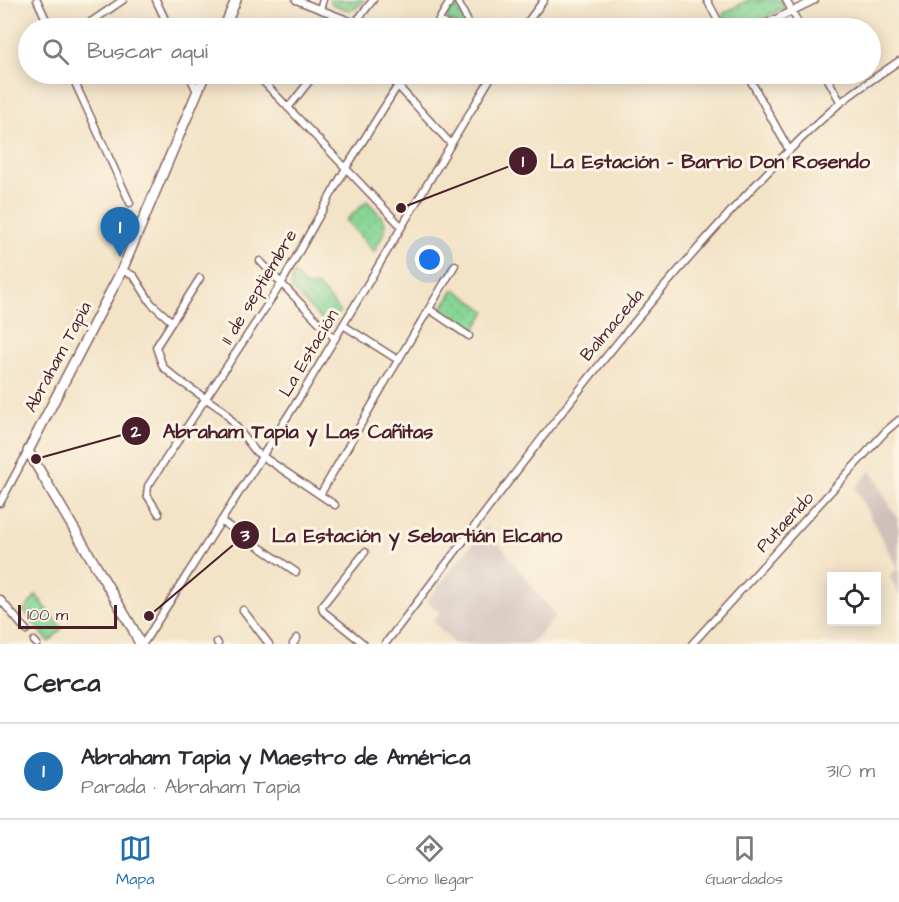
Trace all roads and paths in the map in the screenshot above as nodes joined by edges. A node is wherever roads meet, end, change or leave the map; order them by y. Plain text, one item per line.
1 (37, 0) edge
2 (123, 0) edge
3 (156, 0) edge
4 (236, 0) edge
5 (296, 0) edge
6 (323, 0) edge
7 (373, 0) edge
8 (452, 0) edge
9 (457, 0) edge
10 (544, 0) edge
11 (706, 0) edge
12 (786, 0) edge
13 (815, 0) edge
14 (320, 9) junction
15 (792, 11) junction
16 (45, 18) edge
17 (97, 18) edge
18 (164, 18) edge
19 (228, 18) edge
20 (337, 18) edge
21 (359, 18) edge
22 (441, 18) edge
23 (466, 18) edge
24 (530, 18) edge
25 (716, 18) edge
26 (778, 18) edge
27 (796, 18) edge
28 (899, 61) edge
29 (881, 74) edge
30 (76, 84) edge
31 (193, 84) edge
32 (201, 84) edge
33 (265, 84) edge
34 (307, 84) edge
35 (488, 84) edge
36 (753, 84) edge
37 (831, 84) edge
38 (867, 84) edge
39 (398, 86) joint
40 (197, 93) junction
41 (841, 103) junction
42 (288, 108) junction
43 (451, 144) junction
44 (789, 150) junction
45 (346, 168) junction
46 (130, 203) dead end
47 (402, 226) junction
48 (260, 261) dead end
49 (455, 265) dead end
50 (122, 270) junction
51 (200, 278) dead end
52 (282, 284) junction
53 (429, 309) junction
54 (172, 322) junction
55 (343, 326) junction
56 (469, 336) dead end
57 (335, 339) junction
58 (398, 360) junction
59 (208, 398) junction
60 (899, 420) edge
61 (28, 450) junction
62 (262, 457) junction
63 (320, 495) junction
64 (0, 503) edge
65 (335, 506) dead end
66 (159, 514) dead end
67 (221, 521) junction
68 (365, 552) dead end
69 (296, 572) dead end
70 (0, 599) edge
71 (243, 610) dead end
72 (27, 630) dead end
73 (142, 644) edge
74 (269, 644) edge
75 (364, 644) edge
76 (386, 644) edge
77 (692, 644) edge

1 - 16 street
2 - 17 street
3 - 18 street
4 - 19 street
5 - 14 street
6 - 14 street
7 - 21 street
8 - 22 street
9 - 23 street
10 - 24 street
11 - 25 street
12 - 15 street
13 - 15 street
14 - 20 street
15 - 26 street
15 - 27 street
28 - 29 street, Balmaceda
30 - 46 street
31 - 40 street
32 - 40 street, Abraham Tapia
33 - 42 street
34 - 42 street
35 - 43 street, La Estación
36 - 44 street
37 - 41 street
38 - 41 street, Balmaceda
39 - 43 street
39 - 45 street, 11 de septiembre
40 - 50 street, Abraham Tapia
41 - 44 street, Balmaceda
42 - 45 street
43 - 47 street, La Estación
44 - 76 street, Balmaceda
45 - 47 street
45 - 52 street, 11 de septiembre
47 - 55 street, La Estación
48 - 52 street
49 - 53 street
50 - 54 street
50 - 61 street, Abraham Tapia
51 - 54 street
52 - 57 street
52 - 59 street, 11 de septiembre
53 - 56 street
53 - 58 street
54 - 59 street
55 - 57 street, La Estación
55 - 58 street
57 - 62 street, La Estación
58 - 63 street
59 - 62 street
59 - 66 street, 11 de septiembre
60 - 77 street, Putaendo
61 - 64 street
61 - 73 street
62 - 63 street
62 - 67 street, La Estación
63 - 65 street
67 - 69 street
67 - 73 street, La Estación
68 - 75 street
70 - 72 street
71 - 74 street

